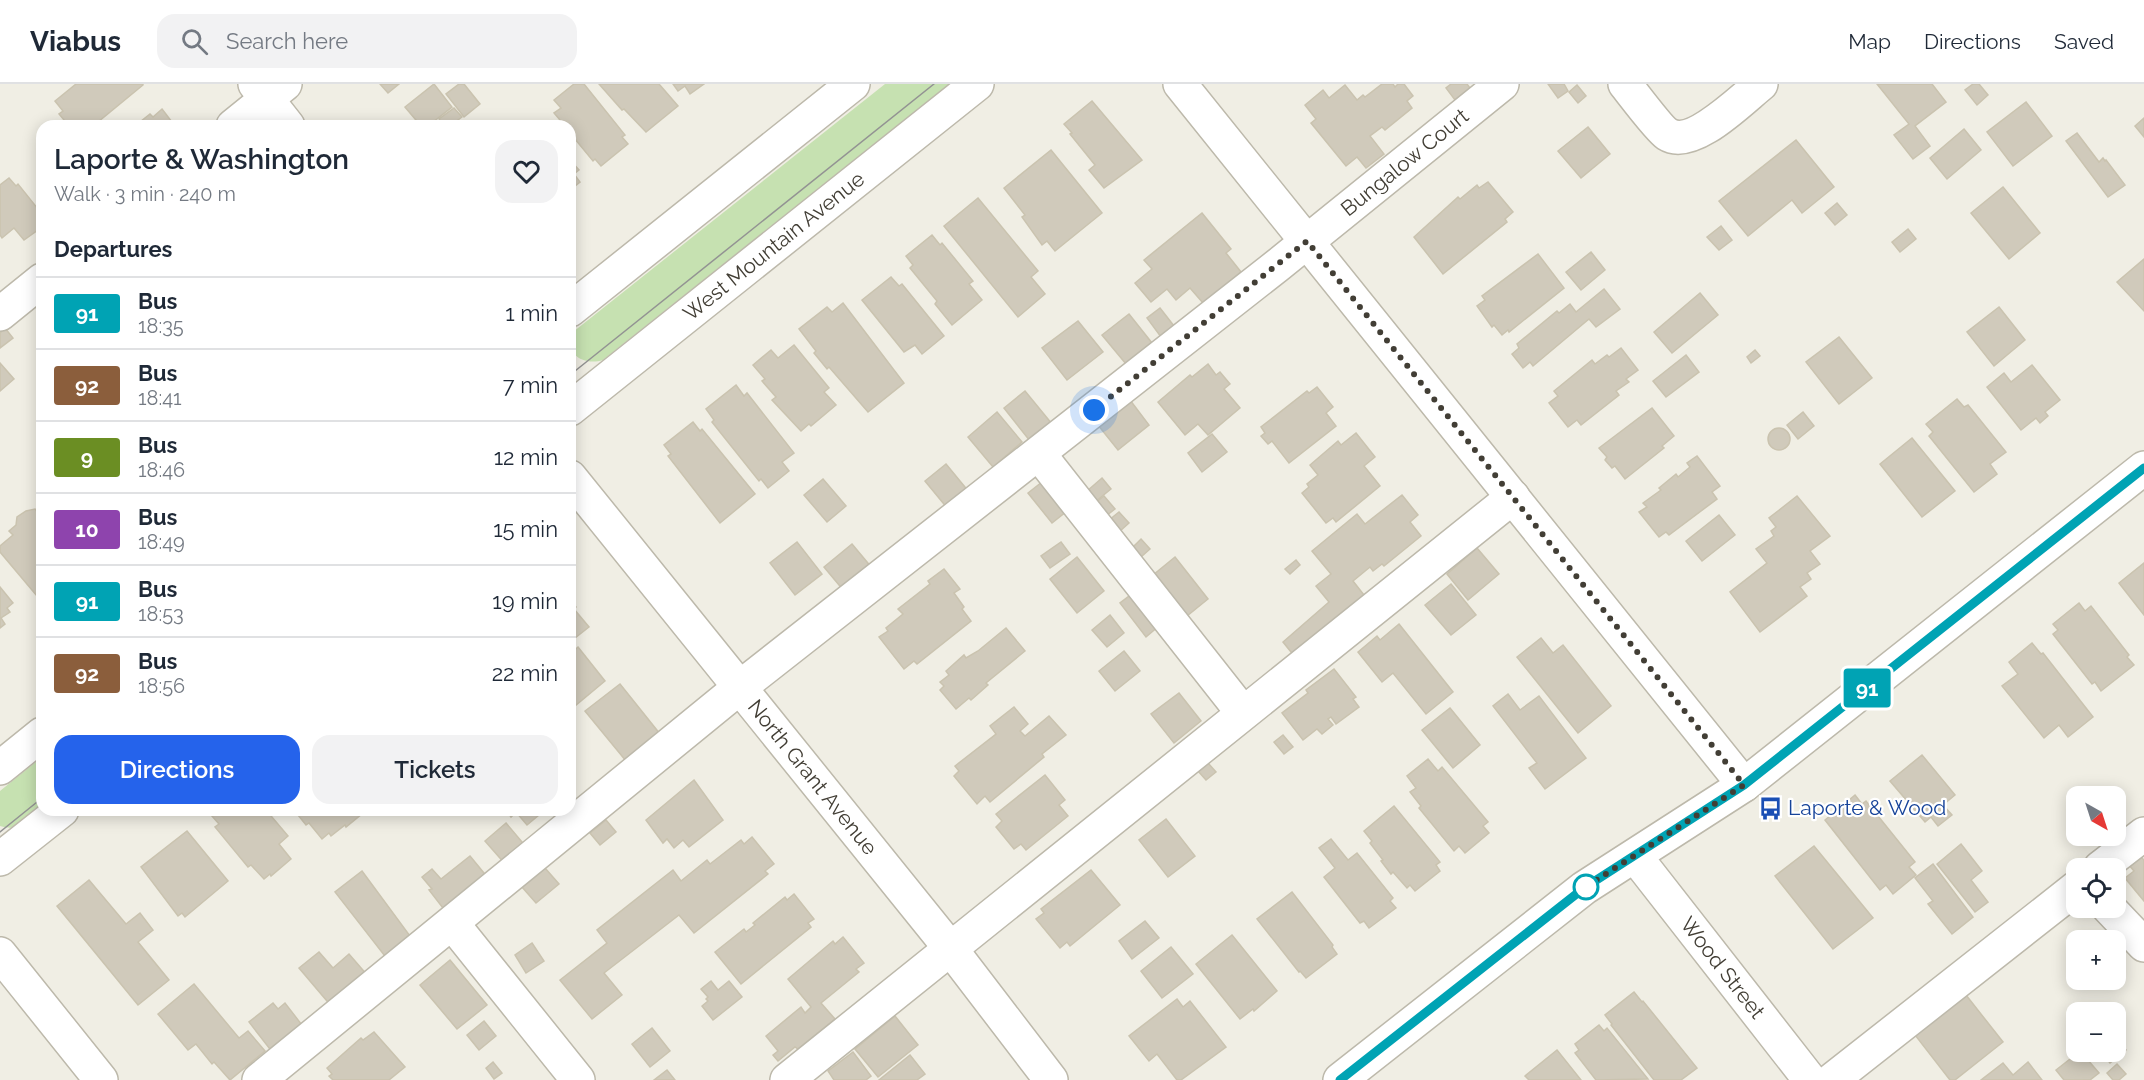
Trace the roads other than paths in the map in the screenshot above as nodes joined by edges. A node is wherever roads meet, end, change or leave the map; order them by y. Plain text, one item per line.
1 (853, 84) edge
2 (977, 84) edge
3 (1180, 84) edge
4 (1503, 84) edge
5 (1625, 84) edge
6 (1761, 84) edge
7 (269, 89) edge
8 (239, 120) edge
9 (285, 120) edge
10 (1307, 241) junction
11 (36, 285) edge
12 (576, 305) edge
13 (0, 314) edge
14 (576, 403) edge
15 (1039, 454) junction
16 (2144, 468) edge
17 (576, 484) edge
18 (1513, 497) junction
19 (739, 688) junction
20 (1243, 713) junction
21 (36, 739) edge
22 (0, 768) edge
23 (1744, 785) junction
24 (54, 816) edge
25 (2144, 834) edge
26 (1635, 856) junction
27 (2113, 858) edge
28 (0, 859) edge
29 (2066, 896) edge
30 (2118, 918) edge
31 (452, 923) junction
32 (2144, 945) edge
33 (950, 948) junction
34 (0, 954) edge
35 (102, 1080) edge
36 (259, 1080) edge
37 (578, 1080) edge
38 (787, 1080) edge
39 (1051, 1080) edge
40 (1340, 1080) edge
41 (1810, 1080) edge
42 (1832, 1080) edge

1 - 12 street
2 - 14 street, West Mountain Avenue
3 - 10 street
4 - 10 street, Bungalow Court
5 - 6 street
7 - 8 street
7 - 9 street
10 - 15 street, Bungalow Court
10 - 18 street
11 - 13 street
15 - 19 street, Bungalow Court
15 - 20 street
16 - 23 street
17 - 19 street, North Grant Avenue
18 - 20 street
18 - 23 street
19 - 31 street, Bungalow Court
19 - 33 street, North Grant Avenue
20 - 33 street
21 - 22 street
23 - 26 street
24 - 28 street
25 - 27 street
26 - 40 street
26 - 41 street, Wood Street
29 - 42 street
30 - 32 street
31 - 36 street, Bungalow Court
31 - 37 street
33 - 38 street
33 - 39 street, North Grant Avenue
34 - 35 street

